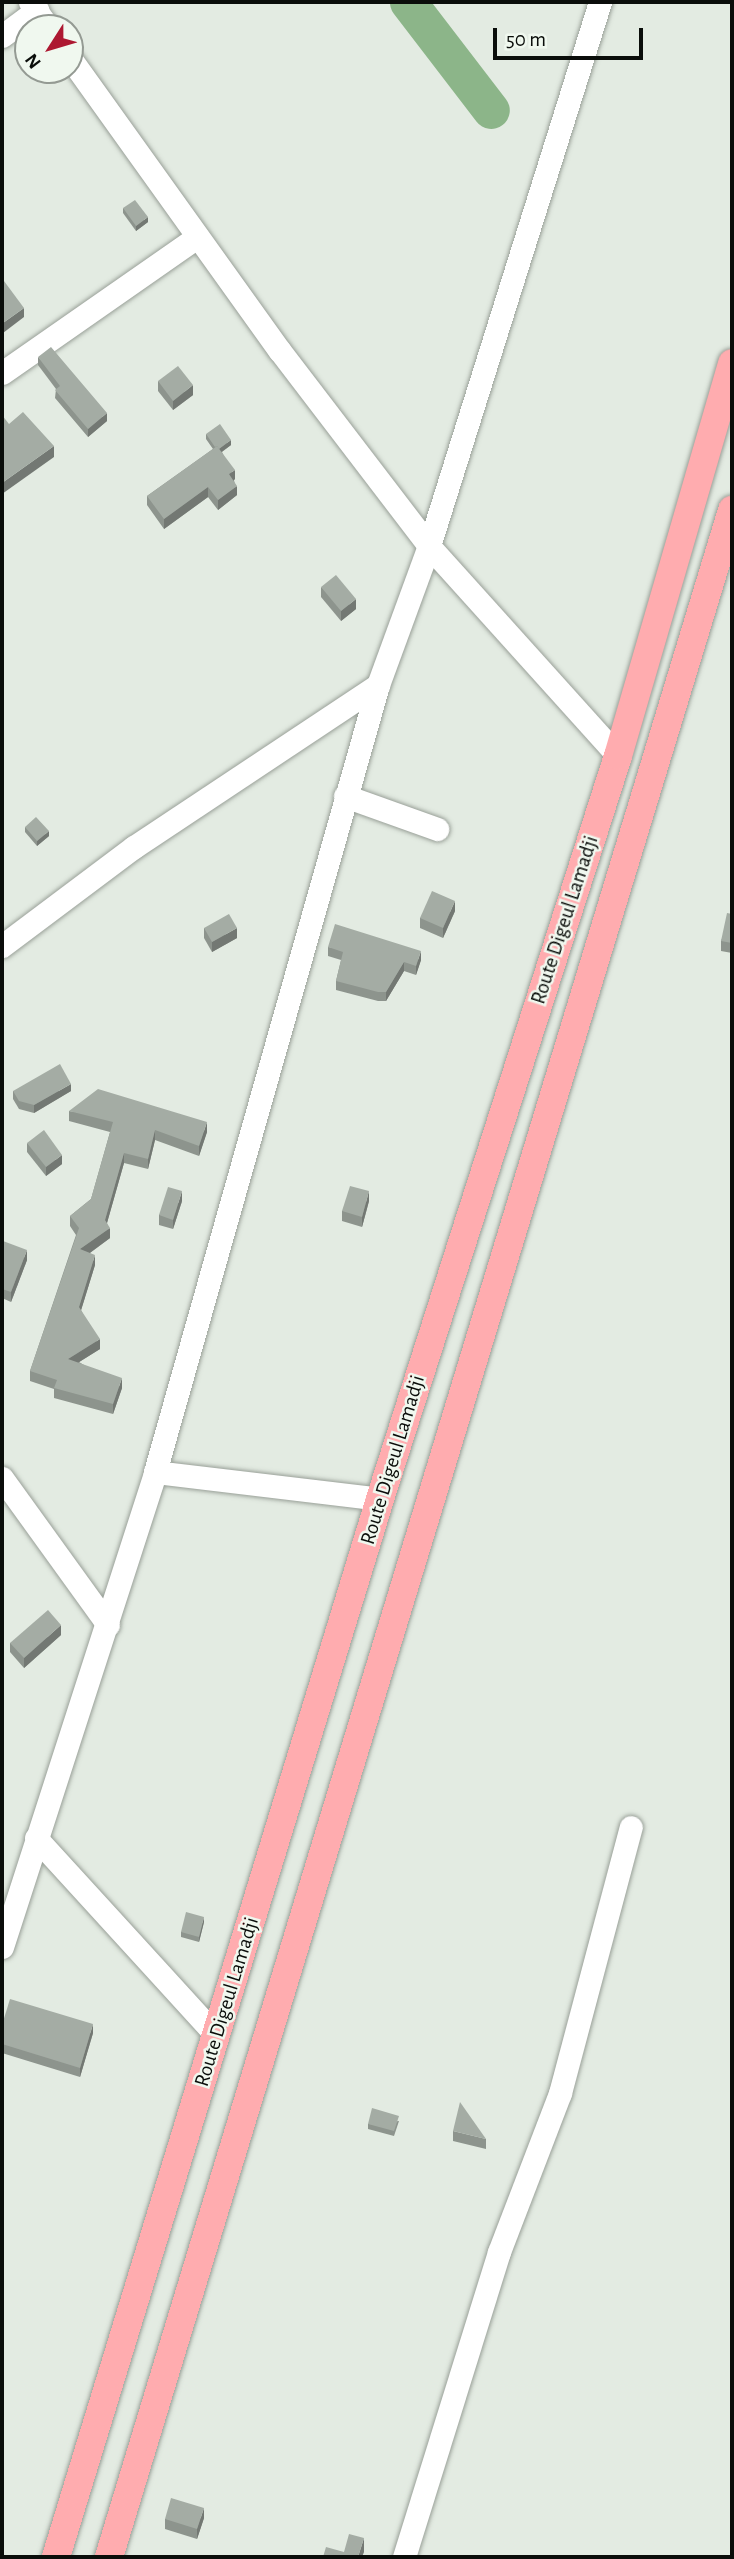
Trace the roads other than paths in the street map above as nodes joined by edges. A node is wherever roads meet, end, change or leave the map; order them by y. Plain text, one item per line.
1 (600, 2) edge
2 (39, 13) edge
3 (2, 36) edge
4 (84, 78) edge
5 (197, 237) junction
6 (732, 363) edge
7 (2, 373) edge
8 (715, 418) junction
9 (732, 440) edge
10 (732, 510) edge
11 (429, 546) junction
12 (378, 685) junction
13 (618, 756) junction
14 (345, 796) junction
15 (437, 829) dead end
16 (2, 946) edge
17 (155, 1472) junction
18 (4, 1486) edge
19 (380, 1499) junction
20 (108, 1625) junction
21 (632, 1827) dead end
22 (36, 1838) junction
23 (25, 1873) junction
24 (2, 1890) edge
25 (2, 1947) edge
26 (217, 2036) junction
27 (56, 2557) edge
28 (109, 2557) edge
29 (404, 2557) edge

1 - 11 street
2 - 3 street
4 - 5 street
5 - 7 street
5 - 11 street
6 - 8 main road, Route Digeul Lamadji
8 - 9 main road
8 - 13 main road, Route Digeul Lamadji
10 - 28 main road, Route Digeul Lamadji
11 - 12 street
11 - 13 street
12 - 14 street
12 - 16 street
13 - 19 main road, Route Digeul Lamadji
14 - 15 street
14 - 17 street
17 - 19 street
17 - 20 street
18 - 20 street
19 - 26 main road, Route Digeul Lamadji
20 - 22 street
21 - 29 street
22 - 23 street
22 - 26 street
23 - 24 street
23 - 25 street
26 - 27 main road, Route Digeul Lamadji

